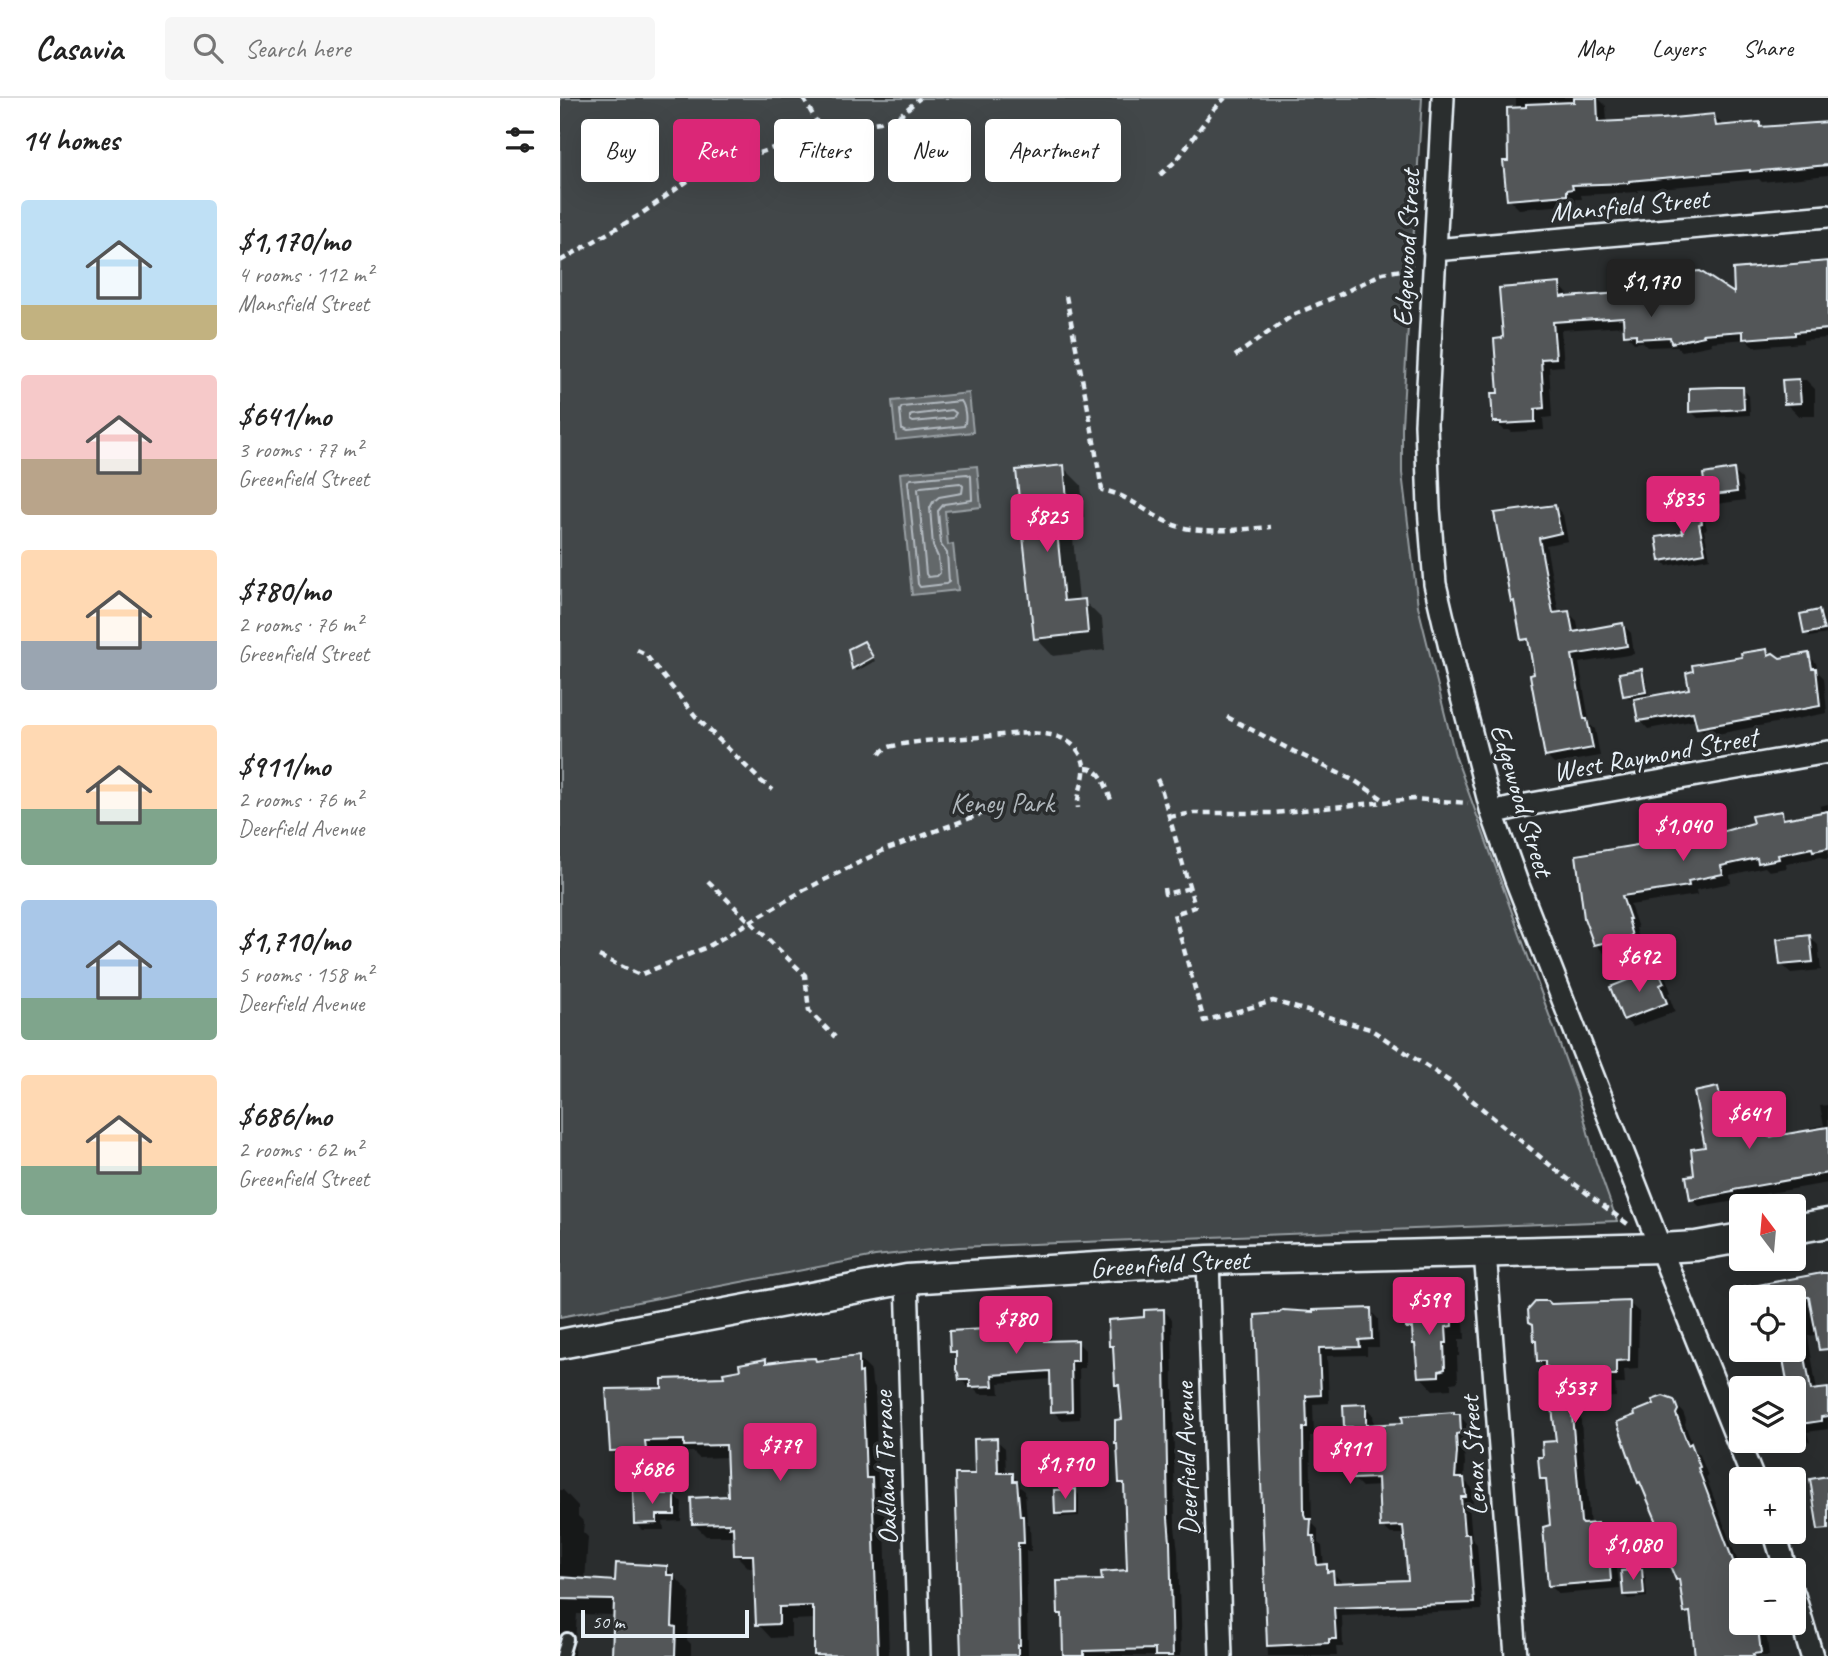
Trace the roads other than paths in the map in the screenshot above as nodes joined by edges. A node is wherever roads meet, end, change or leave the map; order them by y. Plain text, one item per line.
1 (1443, 98) edge
2 (1828, 216) edge
3 (1433, 258) junction
4 (1828, 752) edge
5 (1491, 809) junction
6 (1828, 1223) edge
7 (1806, 1227) edge
8 (1729, 1240) edge
9 (1661, 1248) junction
10 (1485, 1252) junction
11 (1208, 1260) junction
12 (907, 1279) junction
13 (560, 1344) edge
14 (1748, 1467) edge
15 (1806, 1635) edge
16 (567, 1639) dead end
17 (562, 1656) edge
18 (919, 1656) edge
19 (1221, 1656) edge
20 (1516, 1656) edge
21 (1812, 1656) edge

1 - 3 street, Edgewood Street
2 - 3 street, Mansfield Street
3 - 5 street, Edgewood Street
4 - 5 street, West Raymond Street
5 - 9 street, Edgewood Street
6 - 7 street
8 - 9 street, Greenfield Street
9 - 10 street, Greenfield Street
9 - 14 street, Edgewood Street
10 - 11 street, Greenfield Street
10 - 20 street, Lenox Street
11 - 12 street, Greenfield Street
11 - 19 street, Deerfield Avenue
12 - 13 street, Greenfield Street
12 - 18 street, Oakland Terrace
15 - 21 street
16 - 17 lane

